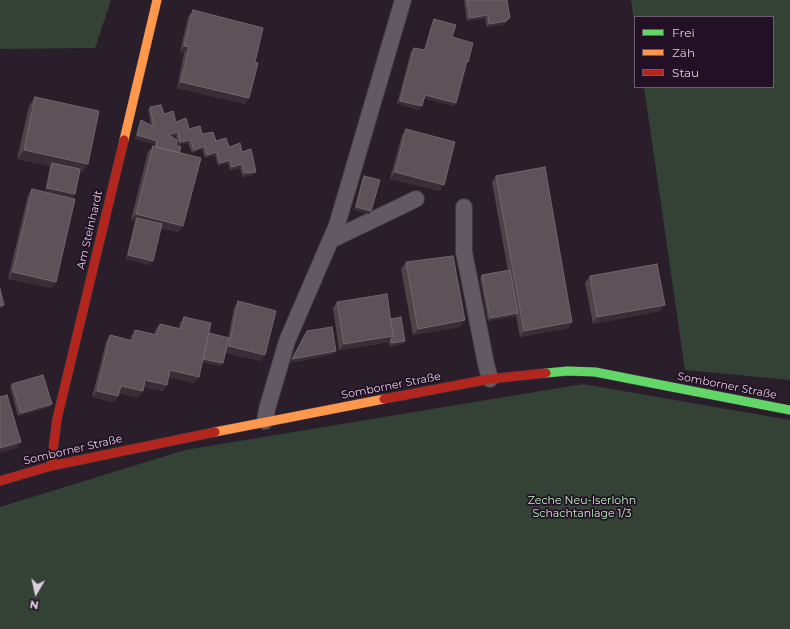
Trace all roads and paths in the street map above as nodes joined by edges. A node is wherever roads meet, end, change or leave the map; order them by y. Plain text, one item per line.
1 (156, 0) edge
2 (403, 0) edge
3 (416, 199) dead end
4 (464, 207) dead end
5 (330, 240) junction
6 (490, 379) junction
7 (790, 410) edge
8 (265, 421) junction
9 (51, 466) junction
10 (0, 481) edge

1 - 9 street, Am Steinhardt
2 - 5 lane
3 - 5 lane
4 - 6 lane
5 - 8 lane
6 - 7 street, Somborner Straße
6 - 8 street, Somborner Straße
8 - 9 street, Somborner Straße
9 - 10 street, Somborner Straße

